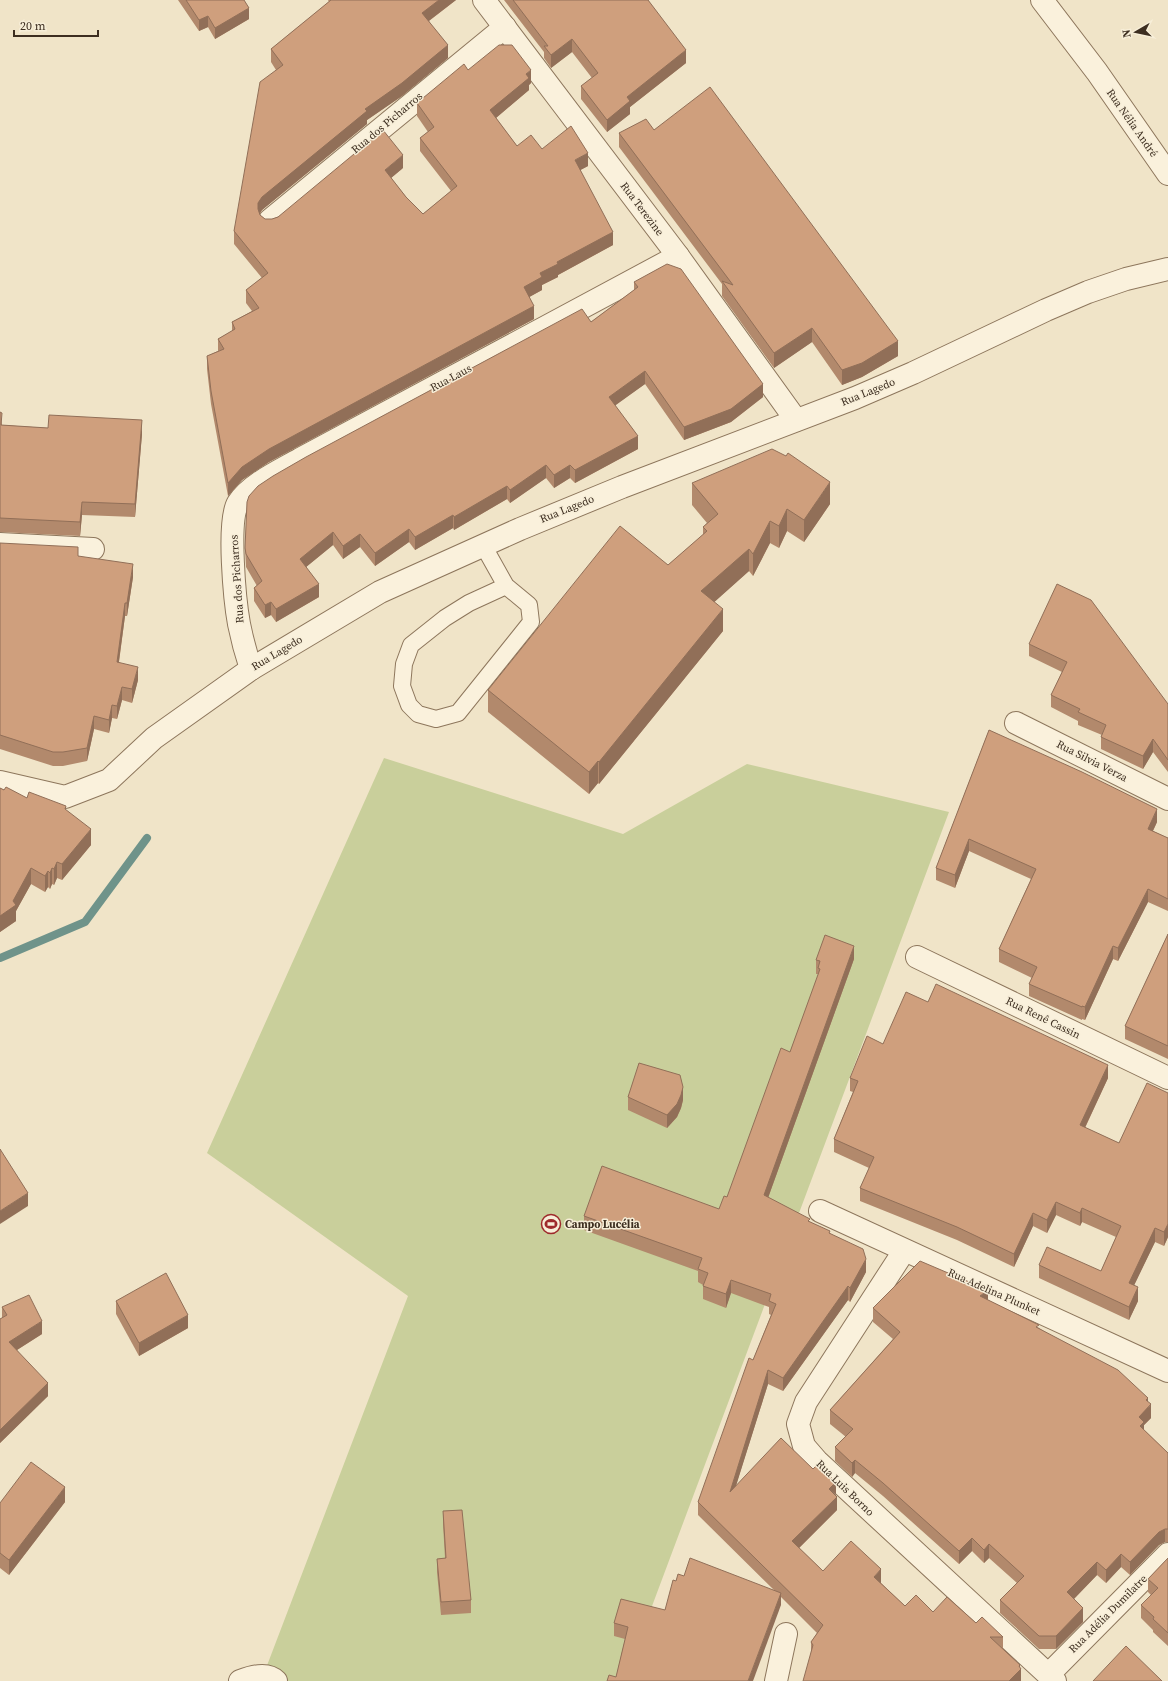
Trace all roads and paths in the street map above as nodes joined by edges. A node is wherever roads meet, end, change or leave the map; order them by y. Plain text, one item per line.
1 (484, 0) edge
2 (1042, 0) edge
3 (505, 26) junction
4 (1168, 174) edge
5 (270, 220) edge
6 (678, 256) junction
7 (1168, 268) edge
8 (796, 420) junction
9 (234, 513) joint
10 (0, 544) edge
11 (483, 545) junction
12 (93, 549) dead end
13 (506, 586) junction
14 (251, 669) junction
15 (1016, 723) dead end
16 (0, 782) edge
17 (1168, 799) edge
18 (917, 957) dead end
19 (1168, 1078) edge
20 (820, 1211) dead end
21 (904, 1251) junction
22 (1168, 1371) edge
23 (1168, 1554) edge
24 (786, 1634) dead end
25 (1052, 1678) edge
26 (245, 1680) edge
27 (276, 1681) edge
28 (776, 1681) edge

1 - 3 street, Rua Terezine
2 - 4 street, Rua Nélia André
3 - 5 street, Rua dos Picharros
3 - 6 street, Rua Terezine
6 - 8 street, Rua Terezine
6 - 9 street, Rua Laus
7 - 8 street, Rua Lagedo
8 - 11 street, Rua Lagedo
9 - 14 street, Rua dos Picharros
10 - 12 street
11 - 13 lane
11 - 14 street, Rua Lagedo
13 - 13 lane
14 - 16 street, Rua Lagedo
15 - 17 street, Rua Silvia Verza
18 - 19 street, Rua Renê Cassin
20 - 21 street, Rua Adelina Plunket
21 - 22 street, Rua Adelina Plunket
21 - 25 street, Rua Luis Borno
23 - 25 street, Rua Adélia Dumilatre
24 - 28 street
26 - 27 street

